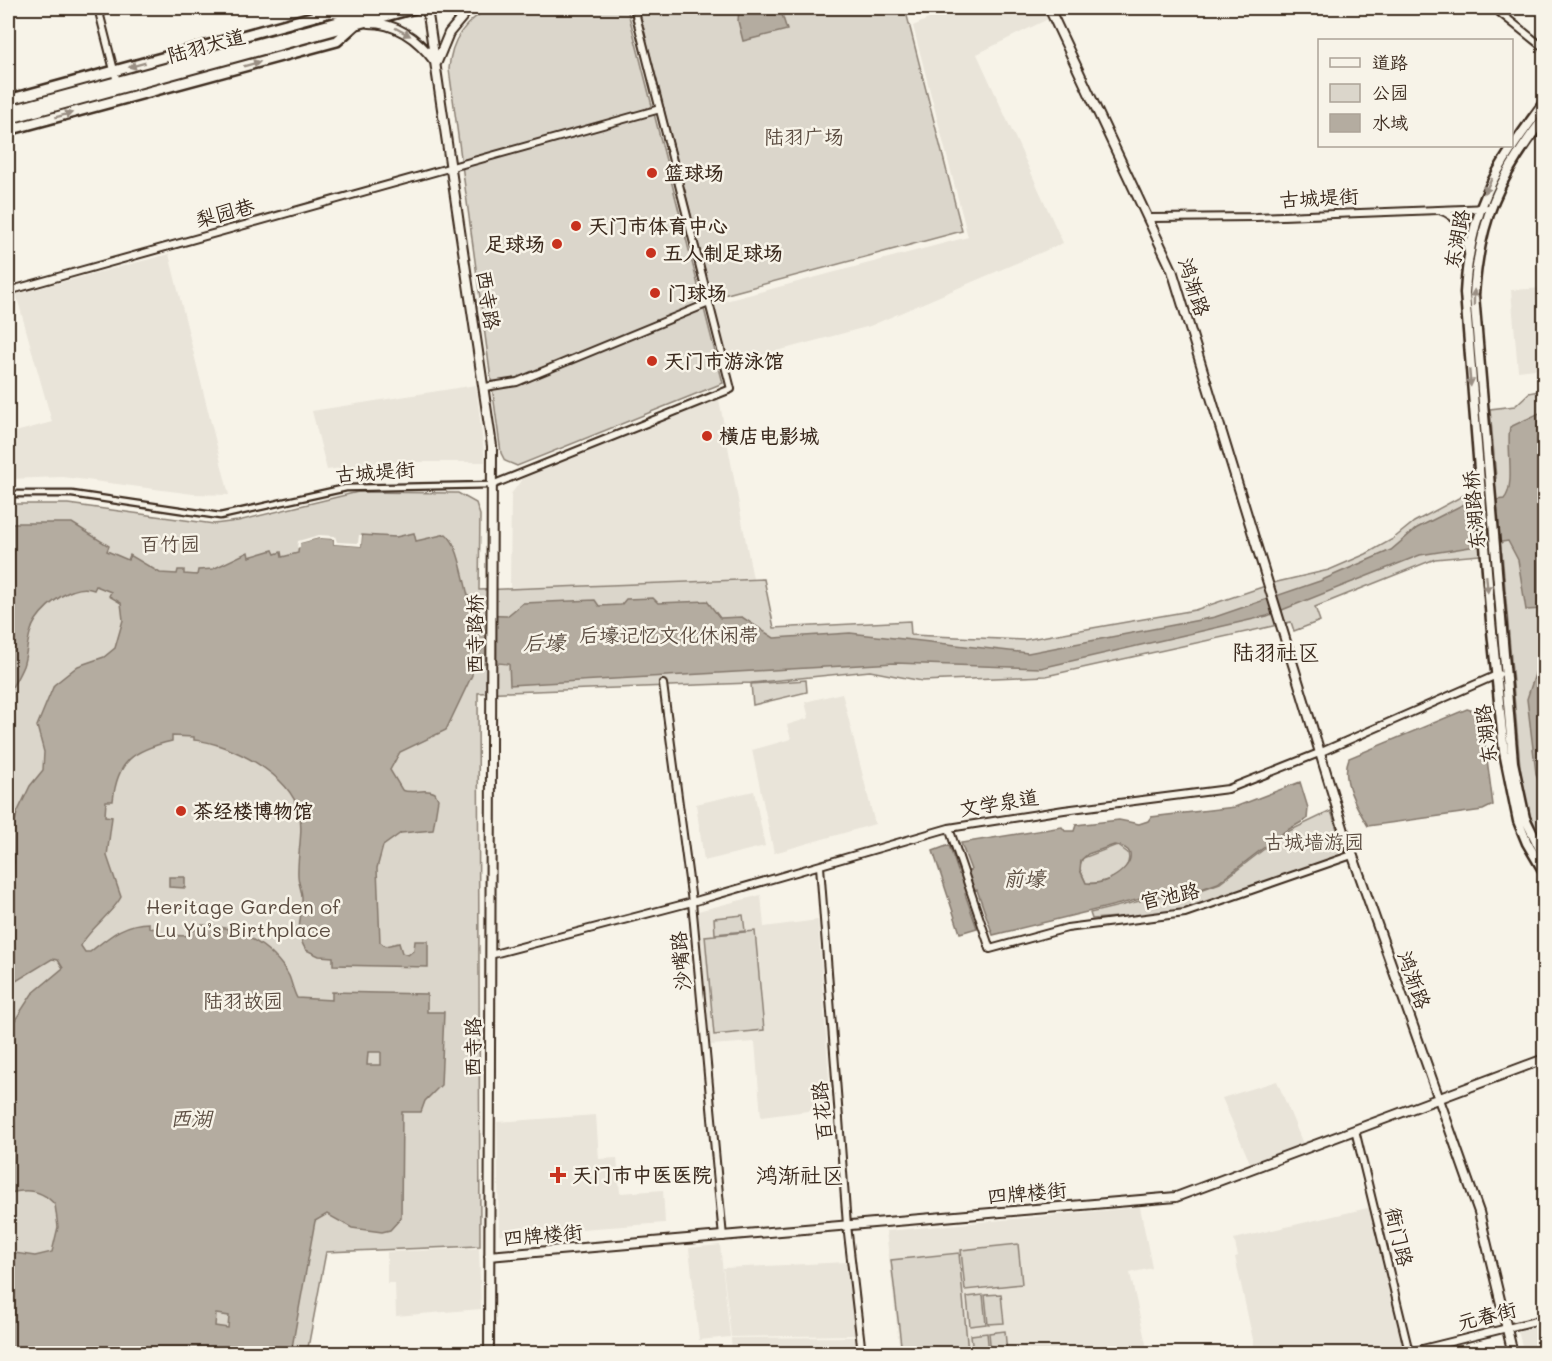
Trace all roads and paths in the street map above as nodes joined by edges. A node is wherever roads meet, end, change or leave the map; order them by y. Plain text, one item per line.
1 (98, 8) edge
2 (368, 8) edge
3 (390, 8) edge
4 (415, 8) edge
5 (428, 8) edge
6 (470, 8) edge
7 (634, 8) edge
8 (1049, 8) edge
9 (1494, 8) edge
10 (357, 20) junction
11 (1545, 48) edge
12 (436, 64) junction
13 (114, 71) junction
14 (117, 82) junction
15 (8, 100) edge
16 (1545, 103) edge
17 (660, 109) junction
18 (8, 111) edge
19 (1545, 118) edge
20 (8, 119) edge
21 (8, 130) edge
22 (1513, 146) edge
23 (1512, 147) edge
24 (450, 168) junction
25 (1479, 207) junction
26 (1490, 207) junction
27 (1433, 209) junction
28 (1150, 218) junction
29 (1468, 257) junction
30 (8, 291) edge
31 (709, 303) junction
32 (485, 387) junction
33 (1477, 399) junction
34 (492, 485) junction
35 (8, 494) edge
36 (492, 528) joint
37 (1495, 620) joint
38 (1501, 673) junction
39 (663, 684) dead end
40 (492, 740) joint
41 (1319, 753) junction
42 (949, 828) junction
43 (1352, 855) junction
44 (1545, 857) edge
45 (820, 866) junction
46 (1545, 872) edge
47 (692, 902) junction
48 (490, 955) junction
49 (1545, 1059) edge
50 (1438, 1098) junction
51 (1355, 1130) junction
52 (847, 1225) junction
53 (723, 1236) junction
54 (489, 1256) junction
55 (1545, 1319) edge
56 (1506, 1329) junction
57 (489, 1353) edge
58 (862, 1353) edge
59 (1406, 1353) edge
60 (1513, 1353) edge

1 - 13 street
2 - 10 street
3 - 10 main road, 陆羽大道
4 - 10 main road, 陆羽大道
5 - 12 street, 西寺路
6 - 12 street
7 - 17 street
8 - 28 street, 鸿渐路
9 - 11 street
10 -> 12 street
10 -> 13 main road
10 - 14 main road, 陆羽大道
10 - 20 main road, 陆羽大道
21 -> 10 main road
12 - 24 street, 西寺路
13 - 14 street
13 - 15 main road
14 - 18 main road, 陆羽大道
16 -> 22 main road, 东湖路
17 - 24 street, 梨园巷
17 - 31 street
19 - 26 main road, 东湖路
23 -> 25 main road, 东湖路
24 - 30 street, 梨园巷
24 - 32 street, 西寺路
25 - 26 street, 古城堤街
25 - 27 street, 古城堤街
25 - 29 main road, 东湖路
33 -> 26 main road, 东湖路
27 - 28 street, 古城堤街
27 - 29 street
28 - 41 street, 鸿渐路
29 -> 33 main road, 东湖路
31 - 32 street
31 - 34 street, 古城堤街
32 - 34 street, 西寺路
33 - 37 main road, 东湖路桥
34 - 35 street, 古城堤街
34 - 36 street, 西寺路
36 - 40 street, 西寺路桥
37 - 38 main road, 东湖路
38 - 41 street, 文学泉道
38 - 44 main road, 东湖路
38 - 46 main road, 东湖路
39 - 47 street, 沙嘴路
40 - 48 street, 西寺路
41 - 42 street, 文学泉道
41 - 43 street, 鸿渐路
42 - 43 street, 官池路
42 - 45 street, 文学泉道
43 - 50 street, 鸿渐路
45 - 47 street, 文学泉道
45 - 52 street, 百花路
47 - 48 street, 文学泉道
47 - 53 street, 沙嘴路
48 - 54 street, 西寺路
49 - 50 street, 四牌楼街
50 - 51 street, 四牌楼街
50 - 56 street, 鸿渐路
51 - 52 street, 四牌楼街
51 - 59 street, 衙门路
52 - 53 street, 四牌楼街
52 - 58 street, 百花路
53 - 54 street, 四牌楼街
54 - 57 street, 西寺路
55 - 56 street, 元春街
56 - 59 street, 元春街
56 - 60 street, 鸿渐路

